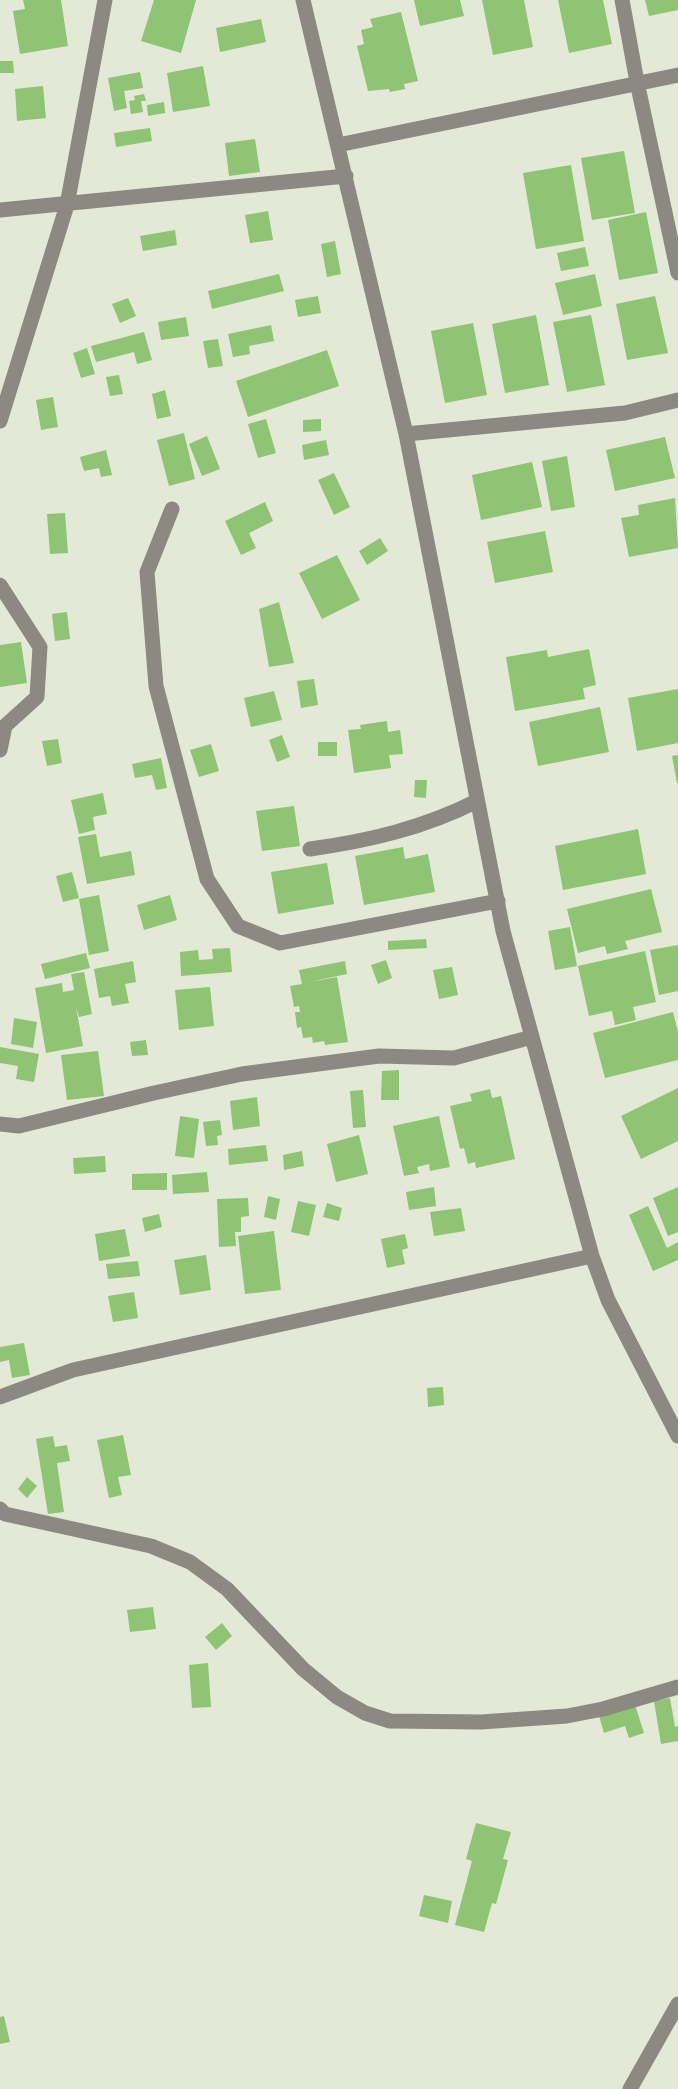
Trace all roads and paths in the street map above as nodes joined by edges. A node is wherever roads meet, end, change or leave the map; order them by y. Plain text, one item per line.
1 (105, 0) edge
2 (303, 0) edge
3 (622, 0) edge
4 (678, 75) edge
5 (637, 82) junction
6 (338, 145) junction
7 (346, 176) junction
8 (67, 205) junction
9 (0, 210) edge
10 (678, 273) edge
11 (678, 400) edge
12 (0, 421) edge
13 (406, 434) junction
14 (172, 509) dead end
15 (0, 585) edge
16 (0, 750) edge
17 (477, 801) junction
18 (309, 849) dead end
19 (498, 901) junction
20 (532, 1037) junction
21 (0, 1124) edge
22 (592, 1256) junction
23 (0, 1396) edge
24 (678, 1436) edge
25 (0, 1509) edge
26 (678, 1687) edge
27 (678, 2004) edge
28 (630, 2089) edge

1 - 8 street
2 - 6 street
3 - 5 street
4 - 5 street
5 - 6 street
5 - 10 street
6 - 7 street
7 - 8 street
7 - 13 street
8 - 9 street
8 - 12 street
11 - 13 street
13 - 17 street
14 - 19 street
15 - 16 street
17 - 18 street
17 - 19 street
19 - 20 street
20 - 21 street
20 - 22 street
22 - 23 street
22 - 24 street
25 - 26 street
27 - 28 street

